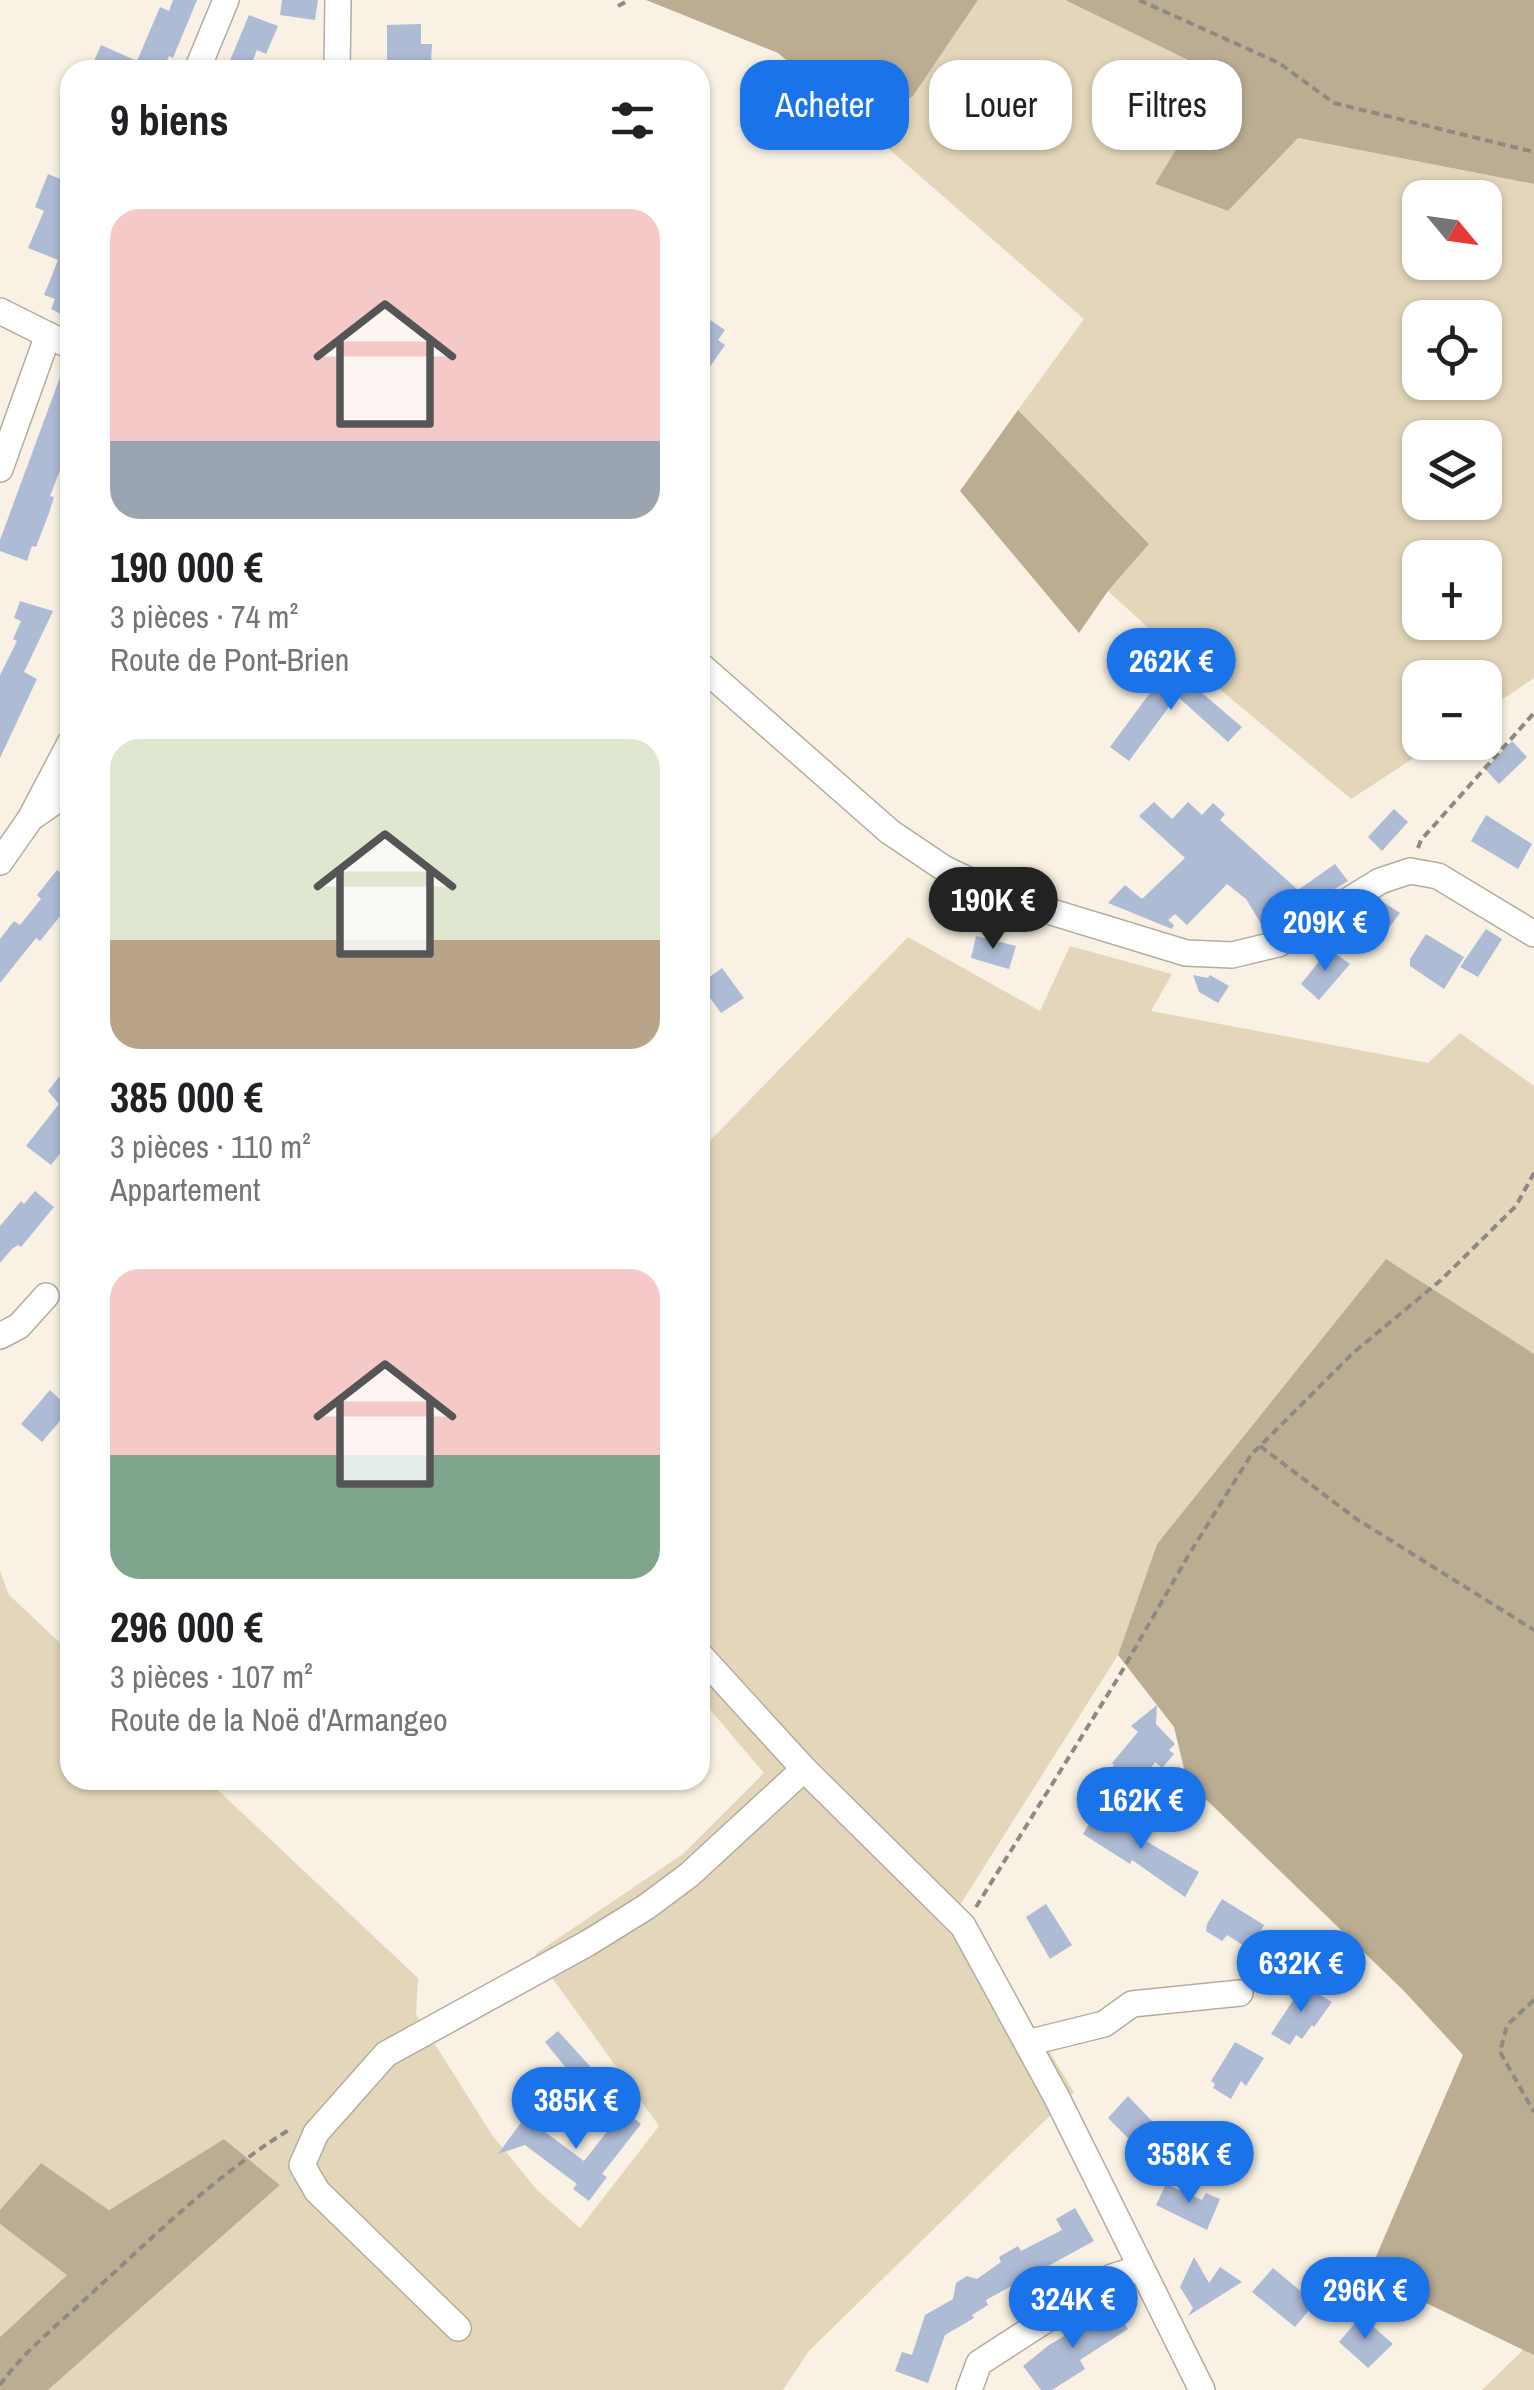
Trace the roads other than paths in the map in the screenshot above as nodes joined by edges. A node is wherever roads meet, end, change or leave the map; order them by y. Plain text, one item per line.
1 (226, 0) edge
2 (338, 0) edge
3 (201, 60) edge
4 (337, 60) edge
5 (0, 311) edge
6 (59, 340) edge
7 (0, 470) edge
8 (710, 673) edge
9 (60, 762) edge
10 (60, 798) edge
11 (30, 819) junction
12 (0, 862) edge
13 (1534, 934) edge
14 (46, 1296) dead end
15 (0, 1336) edge
16 (710, 1666) edge
17 (804, 1769) junction
18 (1240, 1993) dead end
19 (1027, 2043) junction
20 (1140, 2268) junction
21 (458, 2328) dead end
22 (970, 2390) edge
23 (1202, 2390) edge

1 - 3 street
2 - 4 street
5 - 6 street
6 - 7 street
8 - 13 street
9 - 11 street
10 - 11 street
11 - 12 street
14 - 15 street
16 - 17 street
17 - 19 street
17 - 21 street
18 - 19 street
19 - 20 street
20 - 22 street
20 - 23 street

